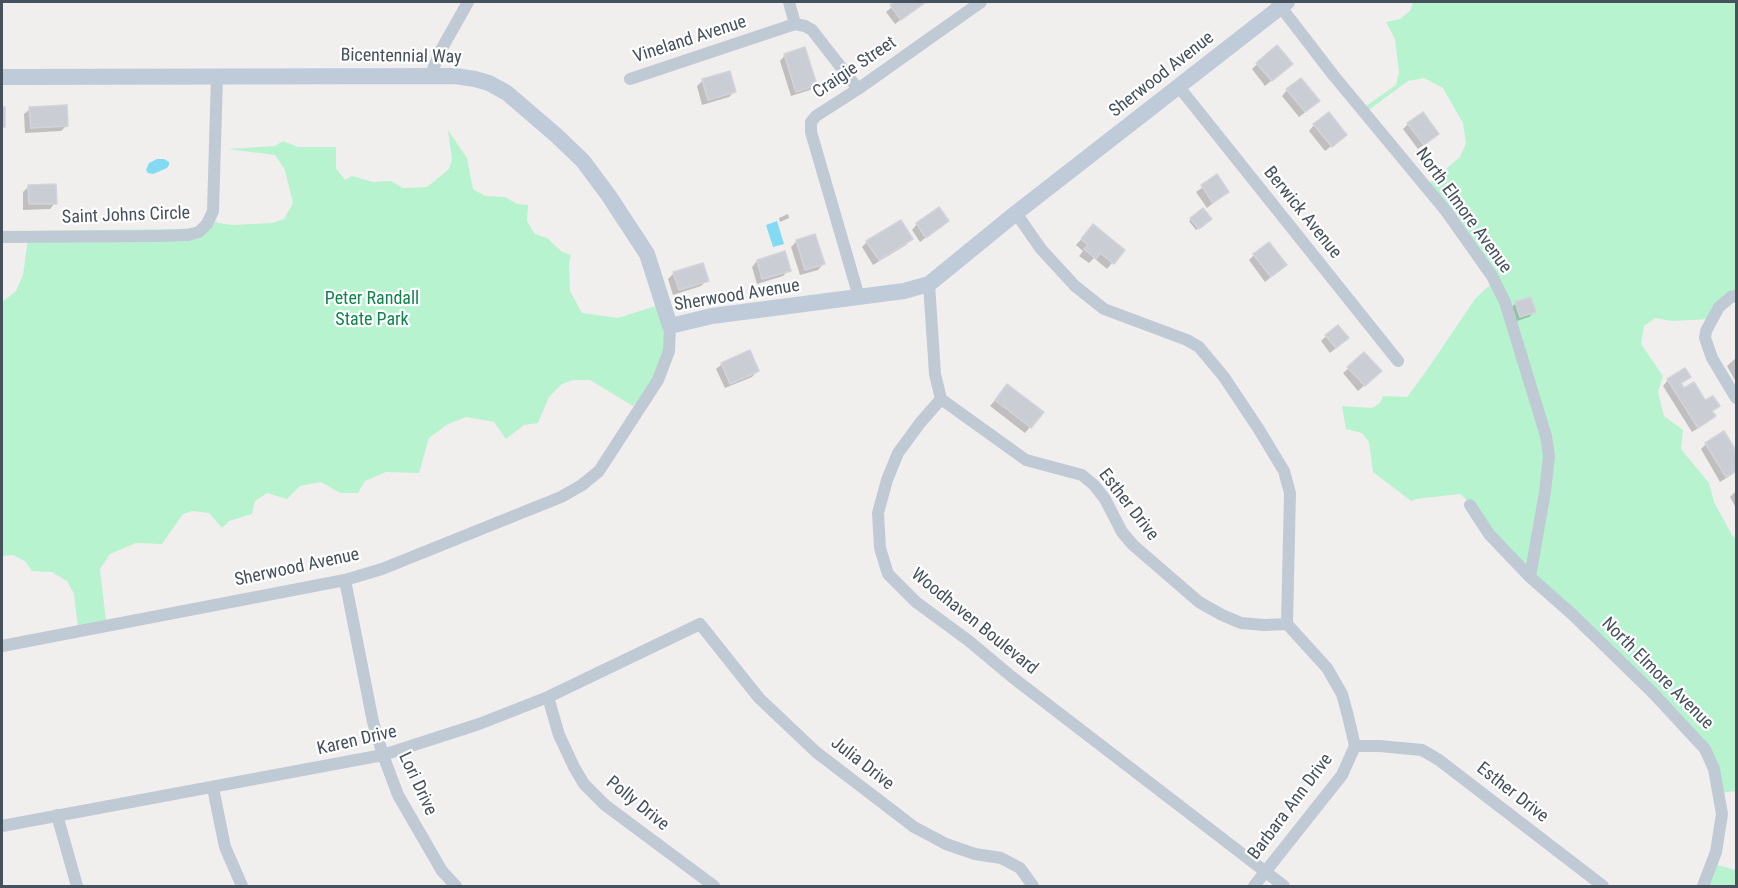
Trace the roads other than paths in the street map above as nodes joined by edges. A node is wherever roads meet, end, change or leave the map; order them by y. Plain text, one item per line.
1 (468, 2) edge
2 (789, 2) edge
3 (981, 2) edge
4 (1282, 3) edge
5 (795, 24) junction
6 (217, 76) junction
7 (430, 76) junction
8 (2, 77) edge
9 (630, 79) dead end
10 (1179, 87) junction
11 (858, 89) junction
12 (1016, 213) junction
13 (2, 237) edge
14 (929, 284) junction
15 (1737, 296) edge
16 (859, 297) junction
17 (670, 326) junction
18 (1398, 361) dead end
19 (1737, 398) edge
20 (941, 399) junction
21 (1470, 505) dead end
22 (1530, 577) junction
23 (345, 580) junction
24 (700, 624) joint
25 (1287, 624) junction
26 (2, 646) edge
27 (548, 697) junction
28 (1355, 747) junction
29 (383, 756) junction
30 (213, 788) junction
31 (57, 815) junction
32 (2, 826) edge
33 (1265, 872) junction
34 (77, 886) edge
35 (242, 886) edge
36 (456, 886) edge
37 (714, 886) edge
38 (1033, 886) edge
39 (1254, 886) edge
40 (1284, 886) edge
41 (1603, 886) edge
42 (1703, 886) edge

1 - 7 street
2 - 5 street
3 - 11 street, Craigie Street
4 - 10 street, Sherwood Avenue
4 - 22 street, North Elmore Avenue
5 - 9 street, Vineland Avenue
5 - 11 street
6 - 7 street, Bicentennial Way
6 - 8 street, Bicentennial Way
6 - 13 street, Saint Johns Circle
7 - 17 street, Bicentennial Way
10 - 12 street, Sherwood Avenue
10 - 18 street, Berwick Avenue
11 - 16 street, Craigie Street
12 - 14 street, Sherwood Avenue
12 - 25 street
14 - 16 street, Sherwood Avenue
14 - 20 street
15 - 19 street
16 - 17 street, Sherwood Avenue
17 - 23 street, Sherwood Avenue
20 - 25 street, Esther Drive
20 - 33 street, Woodhaven Boulevard
21 - 22 street, North Elmore Avenue
22 - 42 street, North Elmore Avenue
23 - 26 street, Sherwood Avenue
23 - 29 street, Lori Drive
24 - 27 street, Karen Drive
24 - 38 street, Julia Drive
25 - 28 street, Barbara Ann Drive
27 - 29 street, Karen Drive
27 - 37 street, Polly Drive
28 - 33 street, Barbara Ann Drive
28 - 41 street, Esther Drive
29 - 30 street, Karen Drive
29 - 36 street, Lori Drive
30 - 31 street, Karen Drive
30 - 35 street
31 - 32 street, Karen Drive
31 - 34 street
33 - 39 street, Barbara Ann Drive
33 - 40 street, Woodhaven Boulevard

